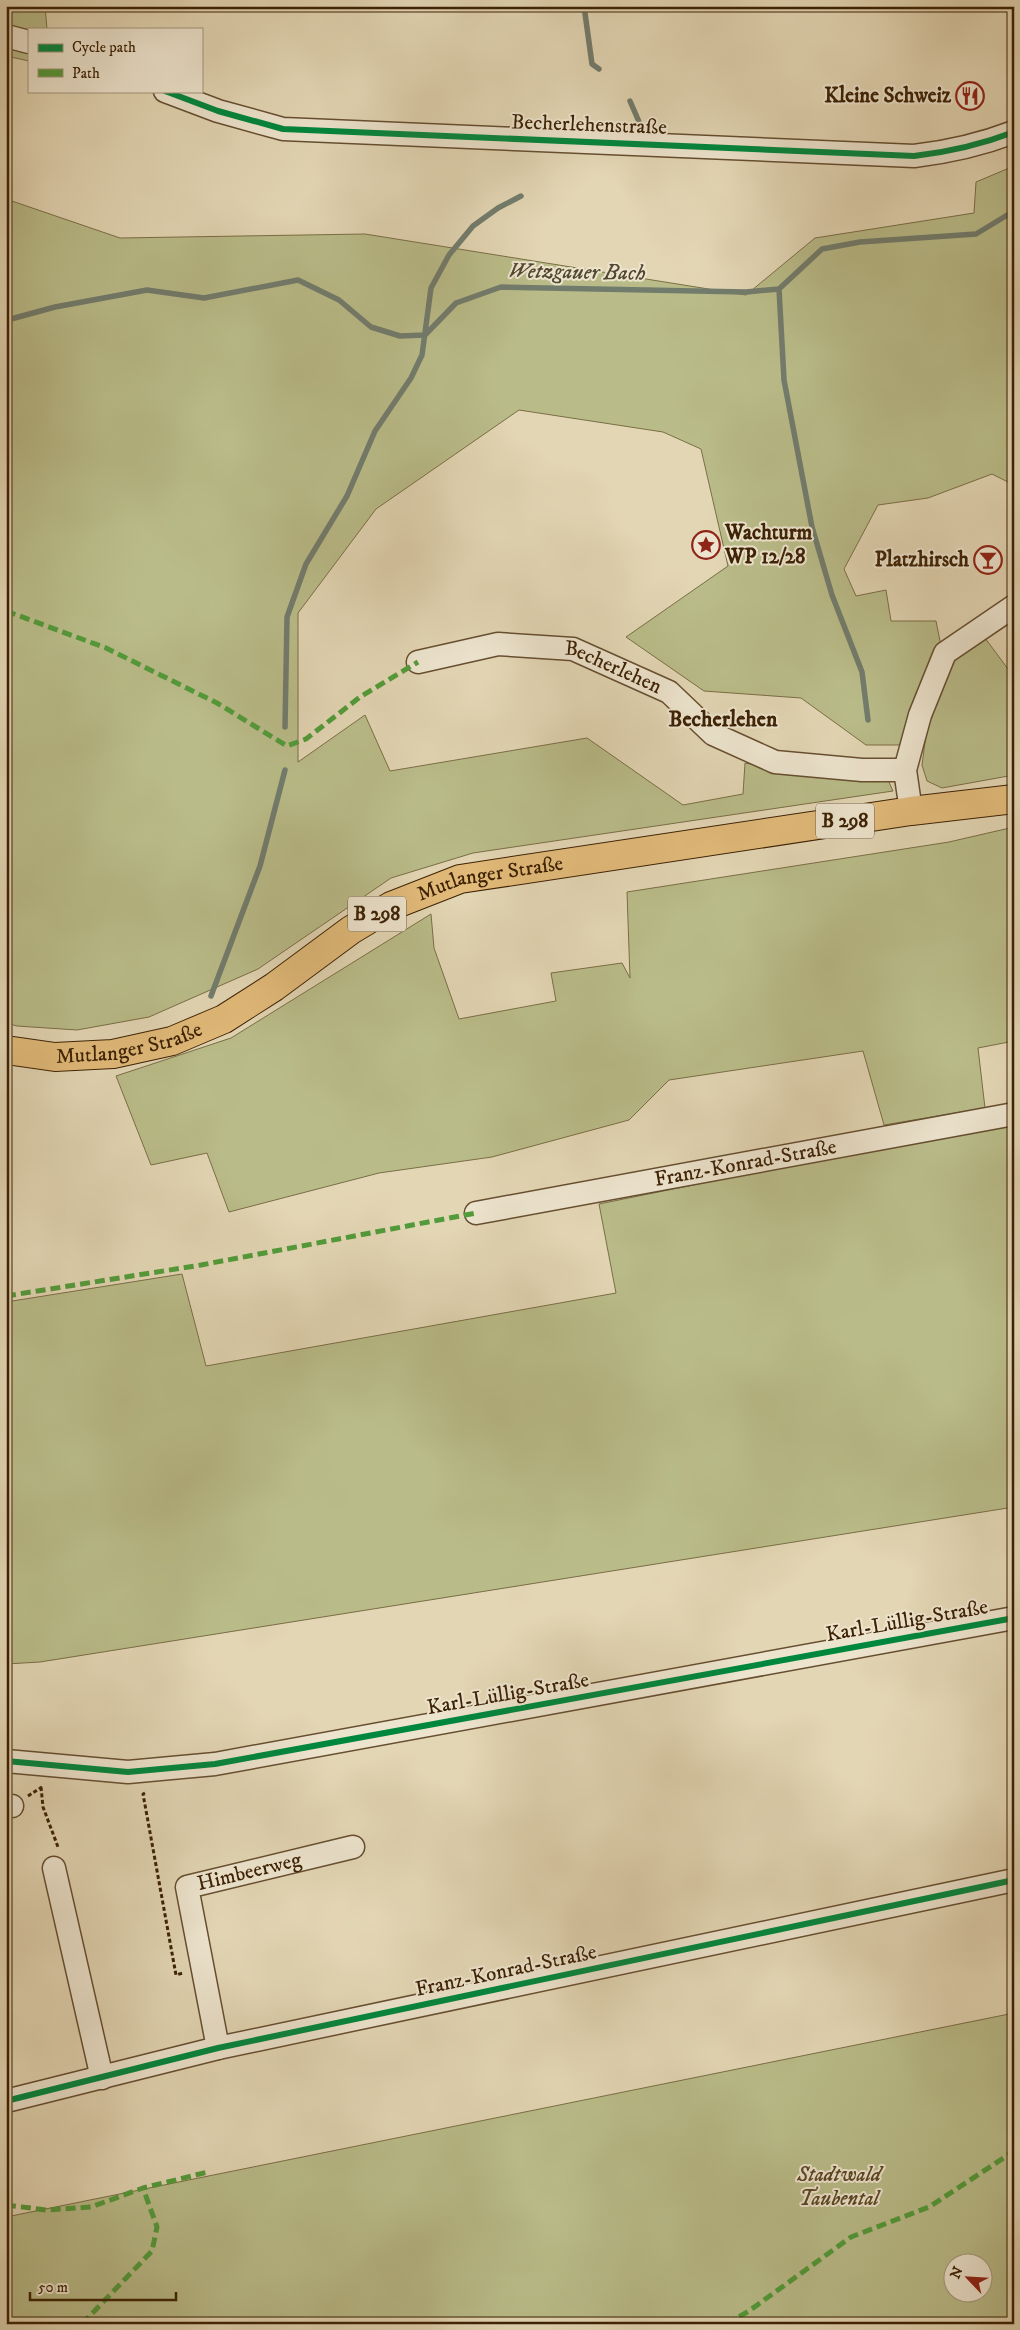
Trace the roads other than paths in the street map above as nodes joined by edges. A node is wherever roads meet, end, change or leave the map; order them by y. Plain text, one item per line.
1 (6, 36) edge
2 (28, 42) edge
3 (168, 92) edge
4 (1014, 132) edge
5 (1014, 606) edge
6 (418, 662) dead end
7 (905, 770) junction
8 (1014, 799) edge
9 (910, 812) junction
10 (6, 1050) edge
11 (1014, 1114) edge
12 (476, 1213) dead end
13 (1014, 1618) edge
14 (6, 1761) edge
15 (353, 1847) dead end
16 (54, 1868) dead end
17 (1014, 1880) edge
18 (218, 2048) junction
19 (102, 2078) junction
20 (6, 2101) edge

1 - 2 street
3 - 4 street, Becherlehenstraße
5 - 7 street
6 - 7 street, Becherlehen
7 - 9 street
8 - 9 main road, Mutlanger Straße / B 298
9 - 10 main road, Mutlanger Straße / B 298
11 - 12 street, Franz-Konrad-Straße
13 - 14 street, Karl-Lüllig-Straße
15 - 18 street, Himbeerweg
16 - 19 street
17 - 18 street, Franz-Konrad-Straße
18 - 19 street, Franz-Konrad-Straße
19 - 20 street, Franz-Konrad-Straße

